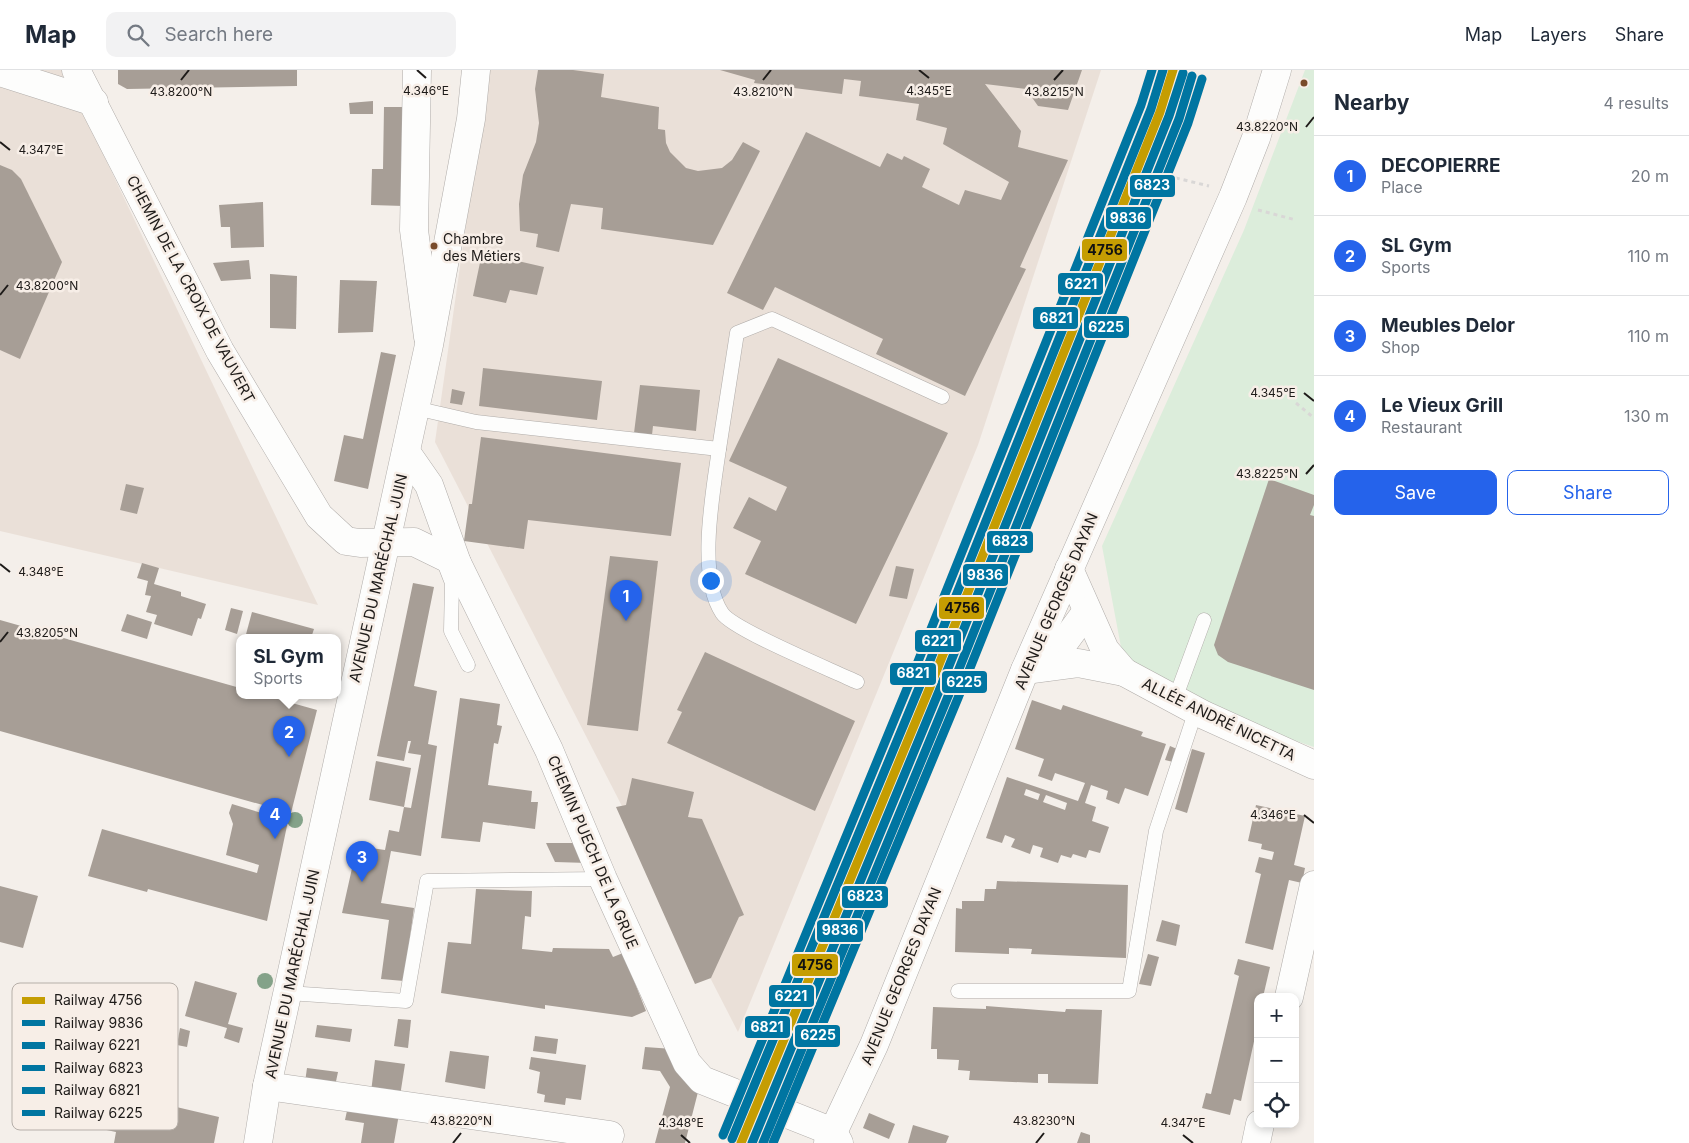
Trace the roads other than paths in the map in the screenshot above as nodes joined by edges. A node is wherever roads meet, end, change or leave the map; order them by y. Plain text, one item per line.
1 (76, 70) edge
2 (417, 70) edge
3 (476, 70) edge
4 (1277, 70) edge
5 (21, 74) edge
6 (94, 102) junction
7 (430, 345) junction
8 (942, 397) dead end
9 (415, 408) junction
10 (719, 449) junction
11 (406, 452) junction
12 (385, 541) junction
13 (449, 559) junction
14 (1069, 569) junction
15 (1087, 611) junction
16 (1204, 620) dead end
17 (468, 665) dead end
18 (1036, 668) junction
19 (1124, 672) junction
20 (857, 682) dead end
21 (1186, 705) junction
22 (1314, 765) edge
23 (603, 879) junction
24 (1314, 884) edge
25 (958, 991) dead end
26 (288, 993) junction
27 (1290, 993) edge
28 (267, 1086) junction
29 (1259, 1128) edge
30 (610, 1135) dead end
31 (828, 1136) edge
32 (258, 1143) edge
33 (1256, 1143) edge

1 - 6 street, CHEMIN DE LA CROIX DE VAUVERT
2 - 7 street
3 - 7 street, AVENUE DU MARÉCHAL JUIN
4 - 14 street, AVENUE GEORGES DAYAN
5 - 6 street
6 - 12 street, CHEMIN DE LA CROIX DE VAUVERT
7 - 9 street, AVENUE DU MARÉCHAL JUIN
8 - 10 lane
9 - 10 lane
9 - 11 street, AVENUE DU MARÉCHAL JUIN
10 - 20 lane
11 - 12 street, AVENUE DU MARÉCHAL JUIN
11 - 13 street, CHEMIN PUECH DE LA GRUE
12 - 13 street
12 - 26 street, AVENUE DU MARÉCHAL JUIN
13 - 17 lane
13 - 23 street, CHEMIN PUECH DE LA GRUE
14 - 15 street, ALLÉE ANDRÉ NICETTA
14 - 18 street, AVENUE GEORGES DAYAN
15 - 18 street
15 - 19 street, ALLÉE ANDRÉ NICETTA
16 - 21 lane
18 - 19 street, ALLÉE ANDRÉ NICETTA
18 - 31 street, AVENUE GEORGES DAYAN
19 - 21 street, ALLÉE ANDRÉ NICETTA
21 - 22 street, ALLÉE ANDRÉ NICETTA
21 - 25 lane
23 - 26 lane
23 - 31 street, CHEMIN PUECH DE LA GRUE
24 - 27 street
26 - 28 street, AVENUE DU MARÉCHAL JUIN
28 - 30 street
28 - 32 street, AVENUE DU MARÉCHAL JUIN
29 - 33 street

